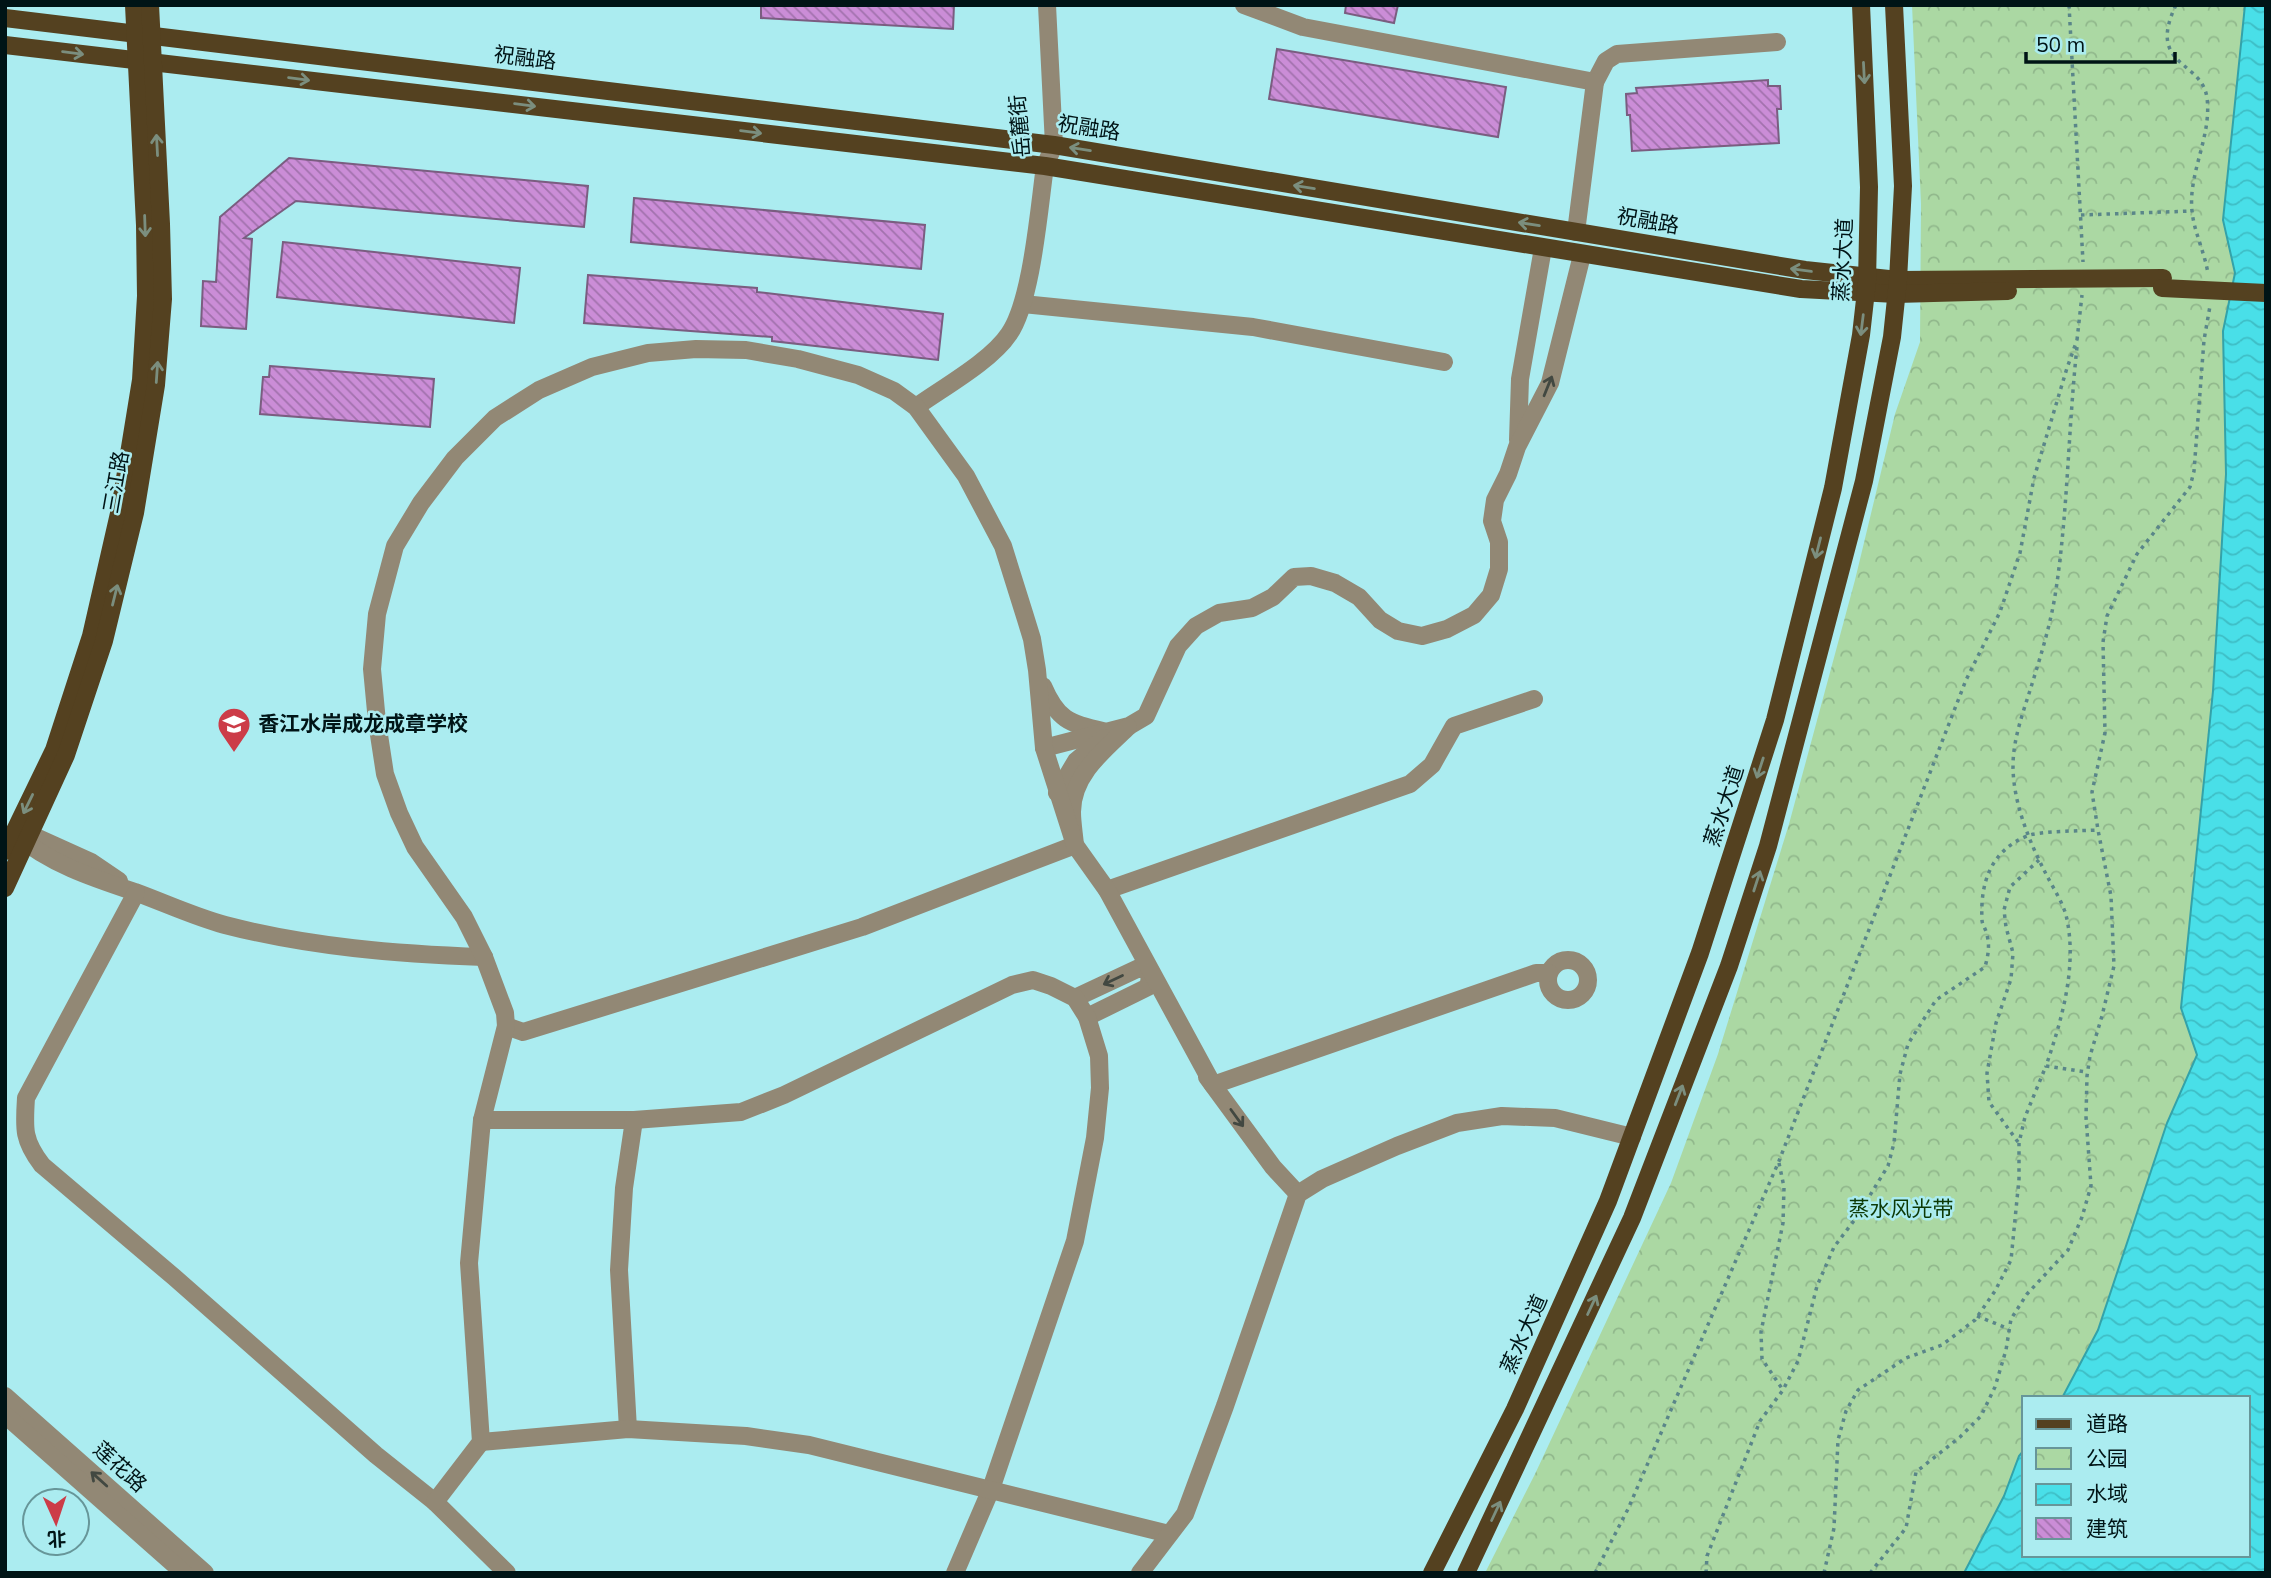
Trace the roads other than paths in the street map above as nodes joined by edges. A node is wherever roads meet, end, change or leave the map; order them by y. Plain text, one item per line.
1 (134, 5) edge
2 (150, 5) edge
3 (1035, 5) edge
4 (1047, 5) edge
5 (1244, 5) edge
6 (1861, 5) edge
7 (1894, 5) edge
8 (5, 18) edge
9 (144, 35) junction
10 (1777, 42) dead end
11 (5, 45) edge
12 (145, 61) junction
13 (1595, 82) junction
14 (1048, 144) junction
15 (1045, 166) junction
16 (1576, 232) junction
17 (1543, 248) junction
18 (1582, 255) junction
19 (2266, 282) edge
20 (2163, 283) junction
21 (1866, 285) junction
22 (1897, 287) junction
23 (2266, 293) edge
24 (1023, 303) junction
25 (1444, 362) dead end
26 (916, 407) junction
27 (1517, 447) junction
28 (1037, 670) junction
29 (1534, 699) dead end
30 (1129, 726) junction
31 (1106, 732) junction
32 (1044, 748) junction
33 (1057, 793) junction
34 (23, 837) junction
35 (1075, 845) junction
36 (5, 851) edge
37 (5, 888) edge
38 (1107, 890) junction
39 (136, 893) junction
40 (484, 957) junction
41 (1549, 974) dead end
42 (1146, 976) junction
43 (1075, 998) junction
44 (1087, 1017) junction
45 (506, 1026) junction
46 (1213, 1085) junction
47 (482, 1120) junction
48 (634, 1120) junction
49 (1632, 1137) junction
50 (1298, 1194) junction
51 (5, 1396) edge
52 (5, 1415) edge
53 (628, 1429) junction
54 (481, 1442) junction
55 (991, 1489) junction
56 (435, 1502) junction
57 (1169, 1534) junction
58 (184, 1573) edge
59 (205, 1573) edge
60 (507, 1573) edge
61 (955, 1573) edge
62 (1140, 1573) edge
63 (1432, 1573) edge
64 (1466, 1573) edge

1 - 9 main road
2 - 9 main road
3 - 14 street, 岳麓街
4 - 14 street, 岳麓街
5 - 13 street
6 -> 21 main road, 蒸水大道
7 - 22 main road
8 - 9 main road, 祝融路
9 - 12 main road, 三江路
9 - 14 main road, 祝融路
10 - 13 street
11 -> 12 main road, 祝融路
12 -> 15 main road, 祝融路
12 - 34 main road, 三江路
13 - 16 street
14 - 15 street, 岳麓街
16 -> 14 main road, 祝融路
15 - 17 main road, 祝融路
15 - 24 street, 岳麓街
21 -> 16 main road, 祝融路
17 - 18 main road, 祝融路
17 - 27 street
18 - 21 main road, 祝融路
27 -> 18 street
19 - 20 main road
20 - 22 main road, 祝融路
20 - 23 main road, bridge
21 - 22 main road, 祝融路
21 -> 49 main road, 蒸水大道
64 -> 22 main road
24 - 25 street
24 - 26 street, 岳麓街
26 - 28 street
26 - 40 street
27 - 30 street
28 - 31 street
28 - 32 street
29 - 38 street
30 - 31 street
30 - 33 street
30 - 35 street
31 - 32 street
32 - 33 street
33 - 35 street
34 - 36 main road, 三江路
34 - 37 main road, 三江路
34 - 39 street
35 - 38 street
35 - 45 street
38 - 42 street
39 - 40 street
39 - 56 street
40 - 45 street
41 - 46 street
42 -> 43 street
42 - 44 street
42 - 46 street
43 - 44 street
43 - 48 street
44 - 55 street
45 - 47 street
46 -> 50 street
47 - 48 street
47 - 54 street
48 - 53 street
49 - 50 street
49 - 63 main road, 蒸水大道
50 - 57 street
59 -> 51 street, 莲花路
52 - 58 street, 莲花路
53 - 54 street
53 - 55 street
54 - 56 street
55 - 57 street
55 - 61 street
56 - 60 street
57 - 62 street

